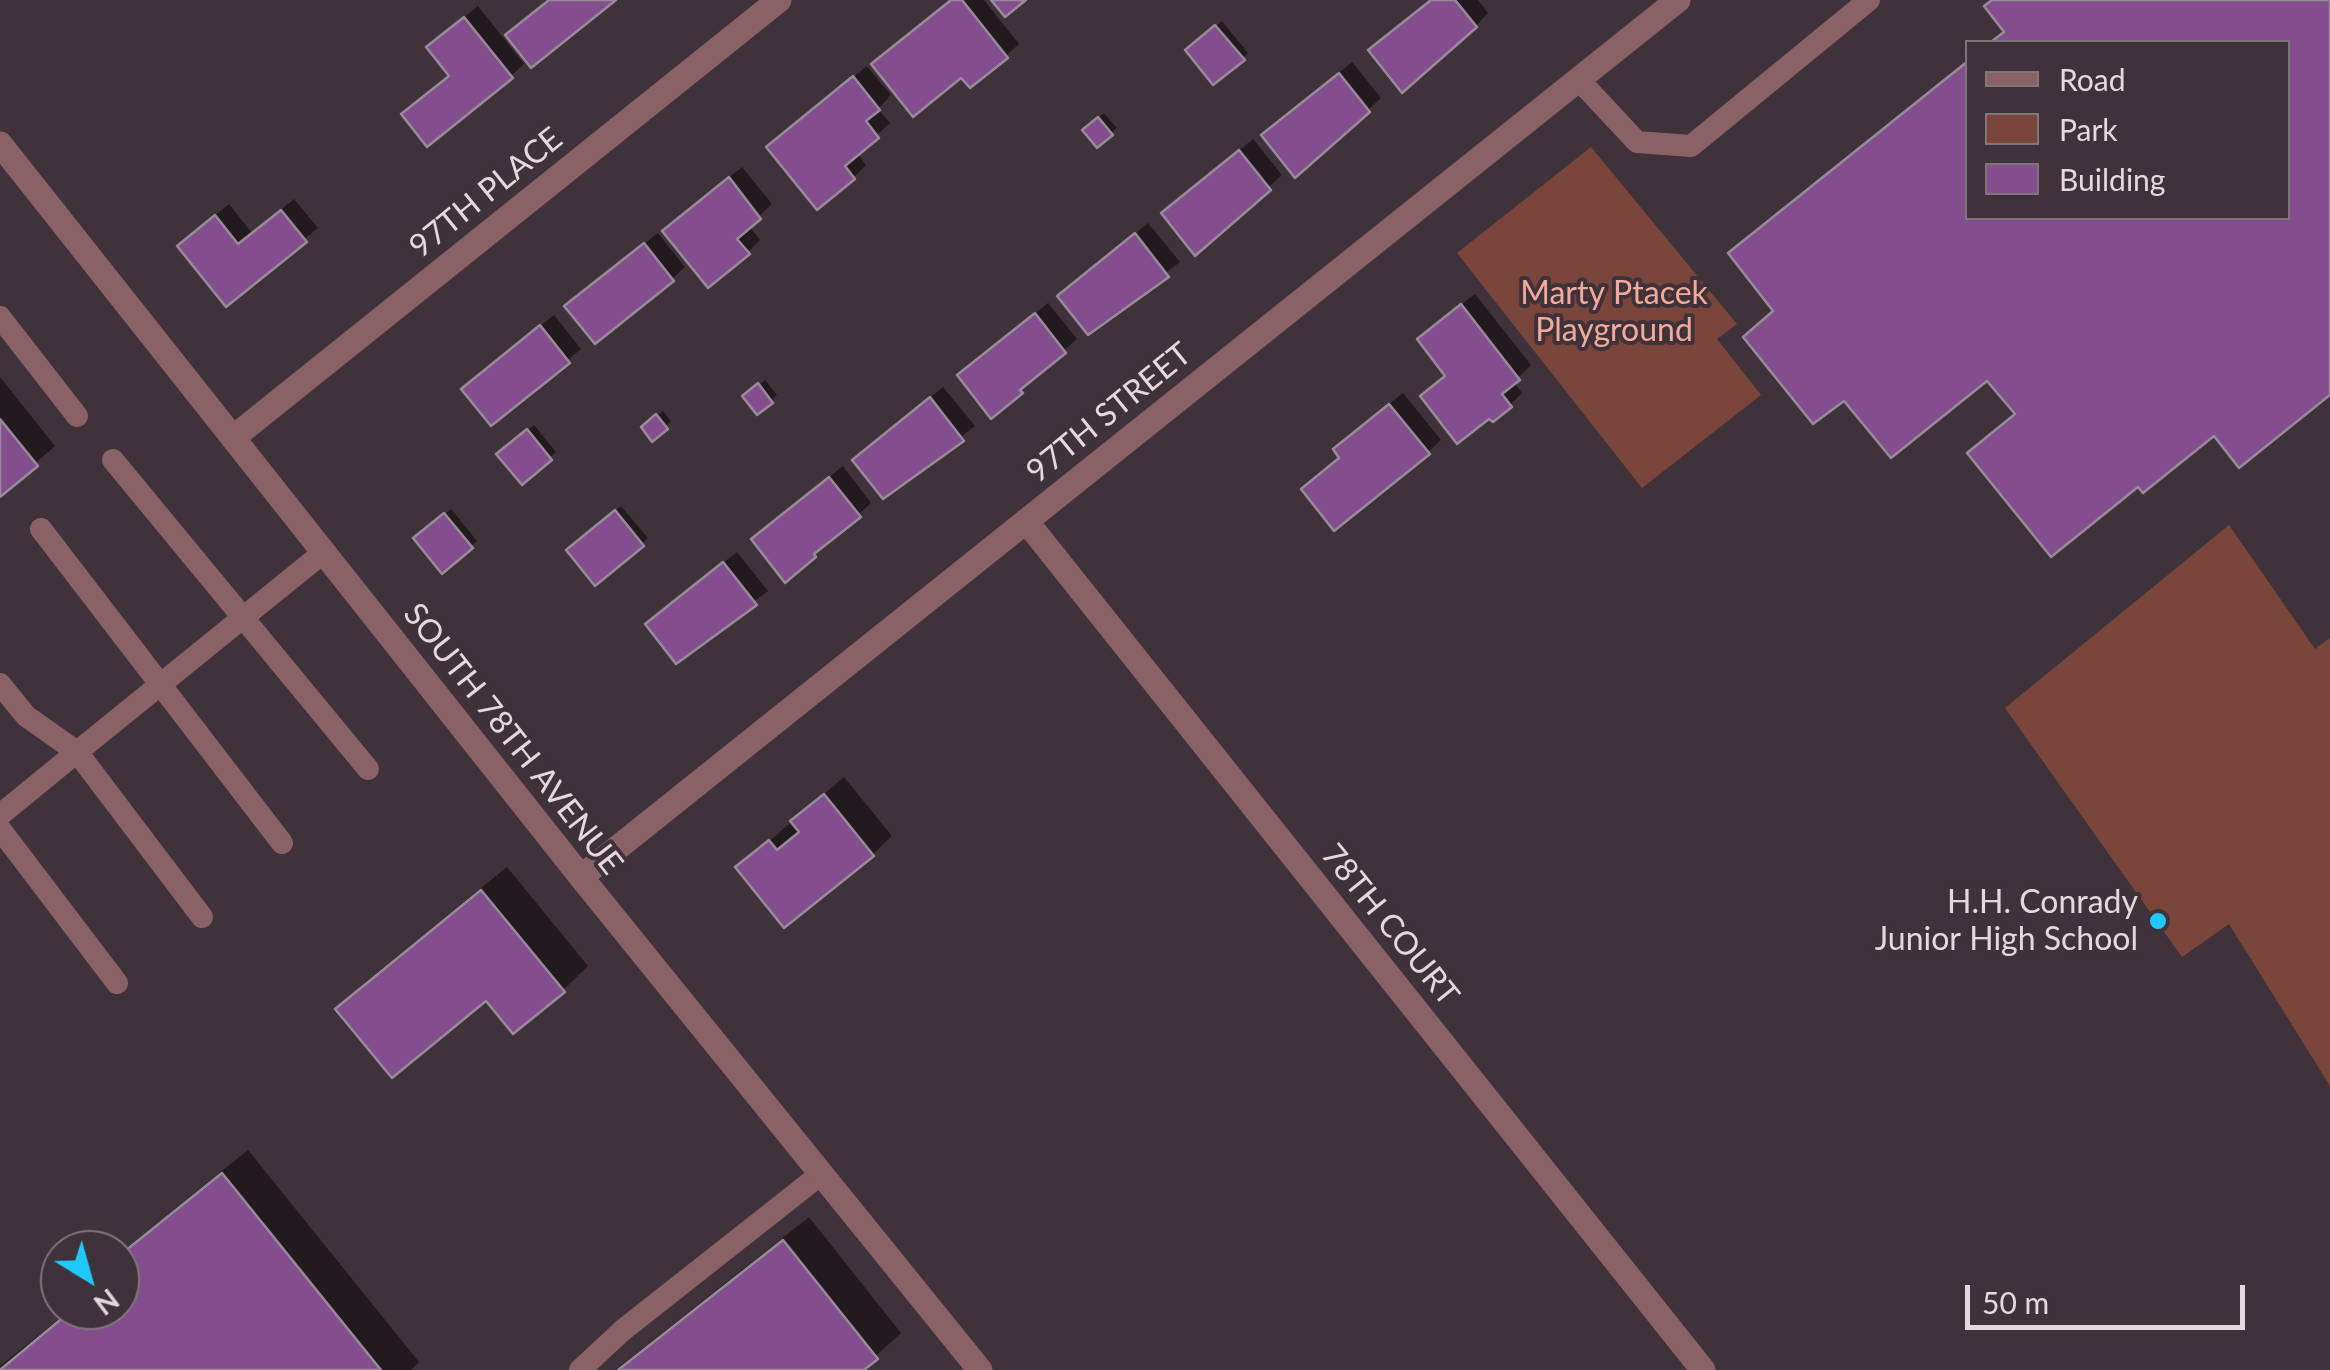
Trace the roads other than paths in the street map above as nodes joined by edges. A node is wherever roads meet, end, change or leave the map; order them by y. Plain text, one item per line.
1 (780, 0) edge
2 (1678, 0) edge
3 (1869, 0) edge
4 (1578, 80) junction
5 (1, 147) edge
6 (0, 317) edge
7 (77, 416) dead end
8 (234, 437) junction
9 (113, 460) dead end
10 (1026, 521) junction
11 (42, 529) dead end
12 (324, 552) junction
13 (242, 618) junction
14 (0, 684) edge
15 (160, 684) junction
16 (77, 752) junction
17 (368, 769) dead end
18 (0, 816) edge
19 (0, 829) edge
20 (282, 843) dead end
21 (580, 877) junction
22 (202, 918) dead end
23 (117, 983) dead end
24 (821, 1174) junction
25 (580, 1370) edge
26 (980, 1370) edge
27 (1703, 1370) edge

1 - 8 street, 97TH PLACE
2 - 4 street, 97TH STREET
3 - 4 lane
4 - 10 street, 97TH STREET
5 - 8 street, SOUTH 78TH AVENUE
6 - 7 lane
8 - 12 street, SOUTH 78TH AVENUE
9 - 13 lane
10 - 21 street, 97TH STREET
10 - 27 street, 78TH COURT
11 - 15 lane
12 - 13 lane
12 - 21 street, SOUTH 78TH AVENUE
13 - 15 lane
13 - 17 lane
14 - 16 lane
15 - 16 lane
15 - 20 lane
16 - 18 lane
16 - 22 lane
19 - 23 lane
21 - 24 street, SOUTH 78TH AVENUE
24 - 25 lane
24 - 26 street, SOUTH 78TH AVENUE

